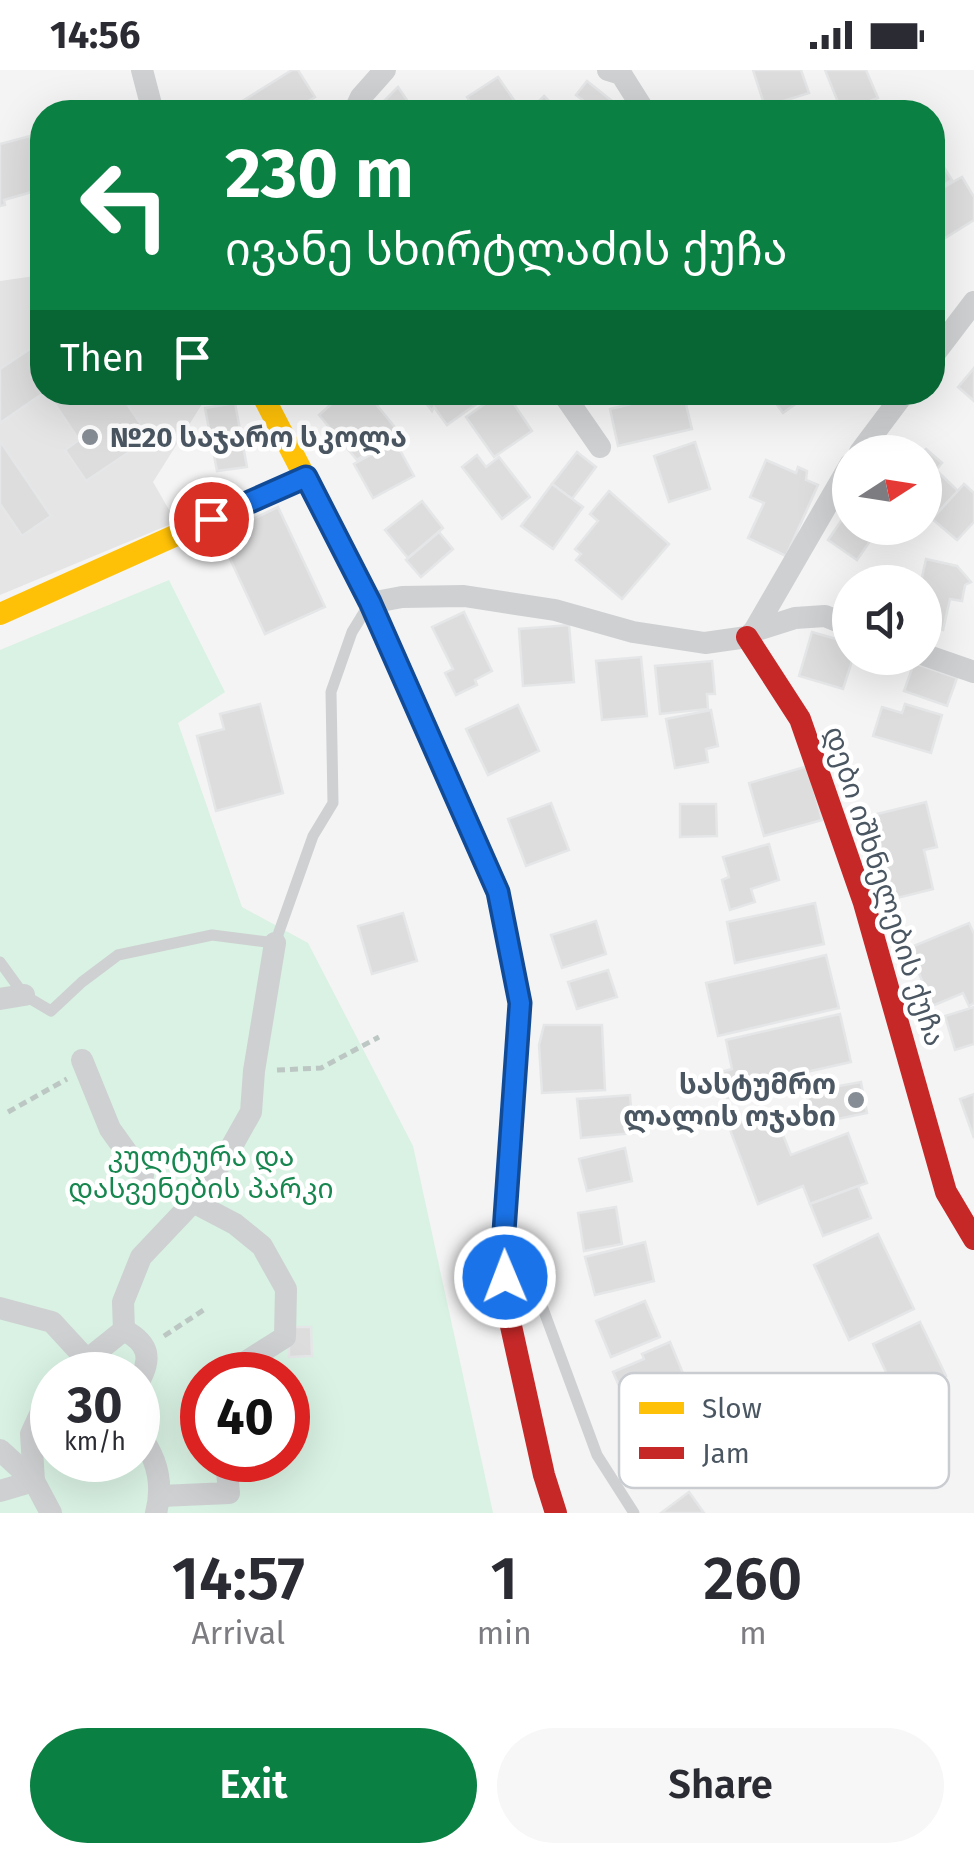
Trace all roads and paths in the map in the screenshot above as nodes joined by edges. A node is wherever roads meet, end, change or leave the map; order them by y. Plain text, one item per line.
1 (142, 70) edge
2 (386, 70) edge
3 (622, 72) edge
4 (150, 100) edge
5 (360, 100) edge
6 (638, 100) edge
7 (974, 302) edge
8 (945, 339) edge
9 (267, 405) edge
10 (571, 405) edge
11 (895, 405) edge
12 (873, 435) edge
13 (600, 447) dead end
14 (306, 477) junction
15 (832, 493) edge
16 (370, 602) junction
17 (0, 614) edge
18 (832, 619) edge
19 (750, 634) junction
20 (942, 660) edge
21 (974, 672) edge
22 (275, 943) junction
23 (0, 962) edge
24 (24, 995) junction
25 (0, 999) edge
26 (380, 1036) dead end
27 (85, 1064) joint
28 (254, 1071) junction
29 (8, 1112) dead end
30 (143, 1174) dead end
31 (194, 1202) junction
32 (974, 1240) edge
33 (503, 1246) junction
34 (0, 1308) edge
35 (205, 1309) dead end
36 (124, 1330) junction
37 (145, 1348) junction
38 (69, 1352) edge
39 (97, 1352) edge
40 (146, 1352) edge
41 (261, 1352) edge
42 (0, 1450) edge
43 (30, 1477) edge
44 (31, 1482) edge
45 (35, 1482) edge
46 (228, 1482) edge
47 (0, 1491) edge
48 (158, 1504) edge
49 (51, 1513) edge
50 (556, 1513) edge
51 (634, 1513) edge

1 - 4 street
2 - 5 street
3 - 6 street
7 - 8 street
9 - 14 street
10 - 13 street
11 - 12 street
14 - 16 street
14 - 17 street
15 - 19 street
16 - 19 street
16 - 22 lane
16 - 33 street
18 - 19 street
19 - 32 street, დები იშხნელების ქუჩა
20 - 21 street
22 - 24 lane
22 - 28 street
23 - 24 lane
24 - 25 street
26 - 28 path
27 - 29 path
27 - 30 street
28 - 31 street
31 - 36 street
31 - 41 street
33 - 50 street
33 - 51 lane
34 - 38 street
35 - 37 path
36 - 37 street
36 - 39 street
37 - 40 street
42 - 43 street
44 - 47 street
45 - 49 street
46 - 48 street

